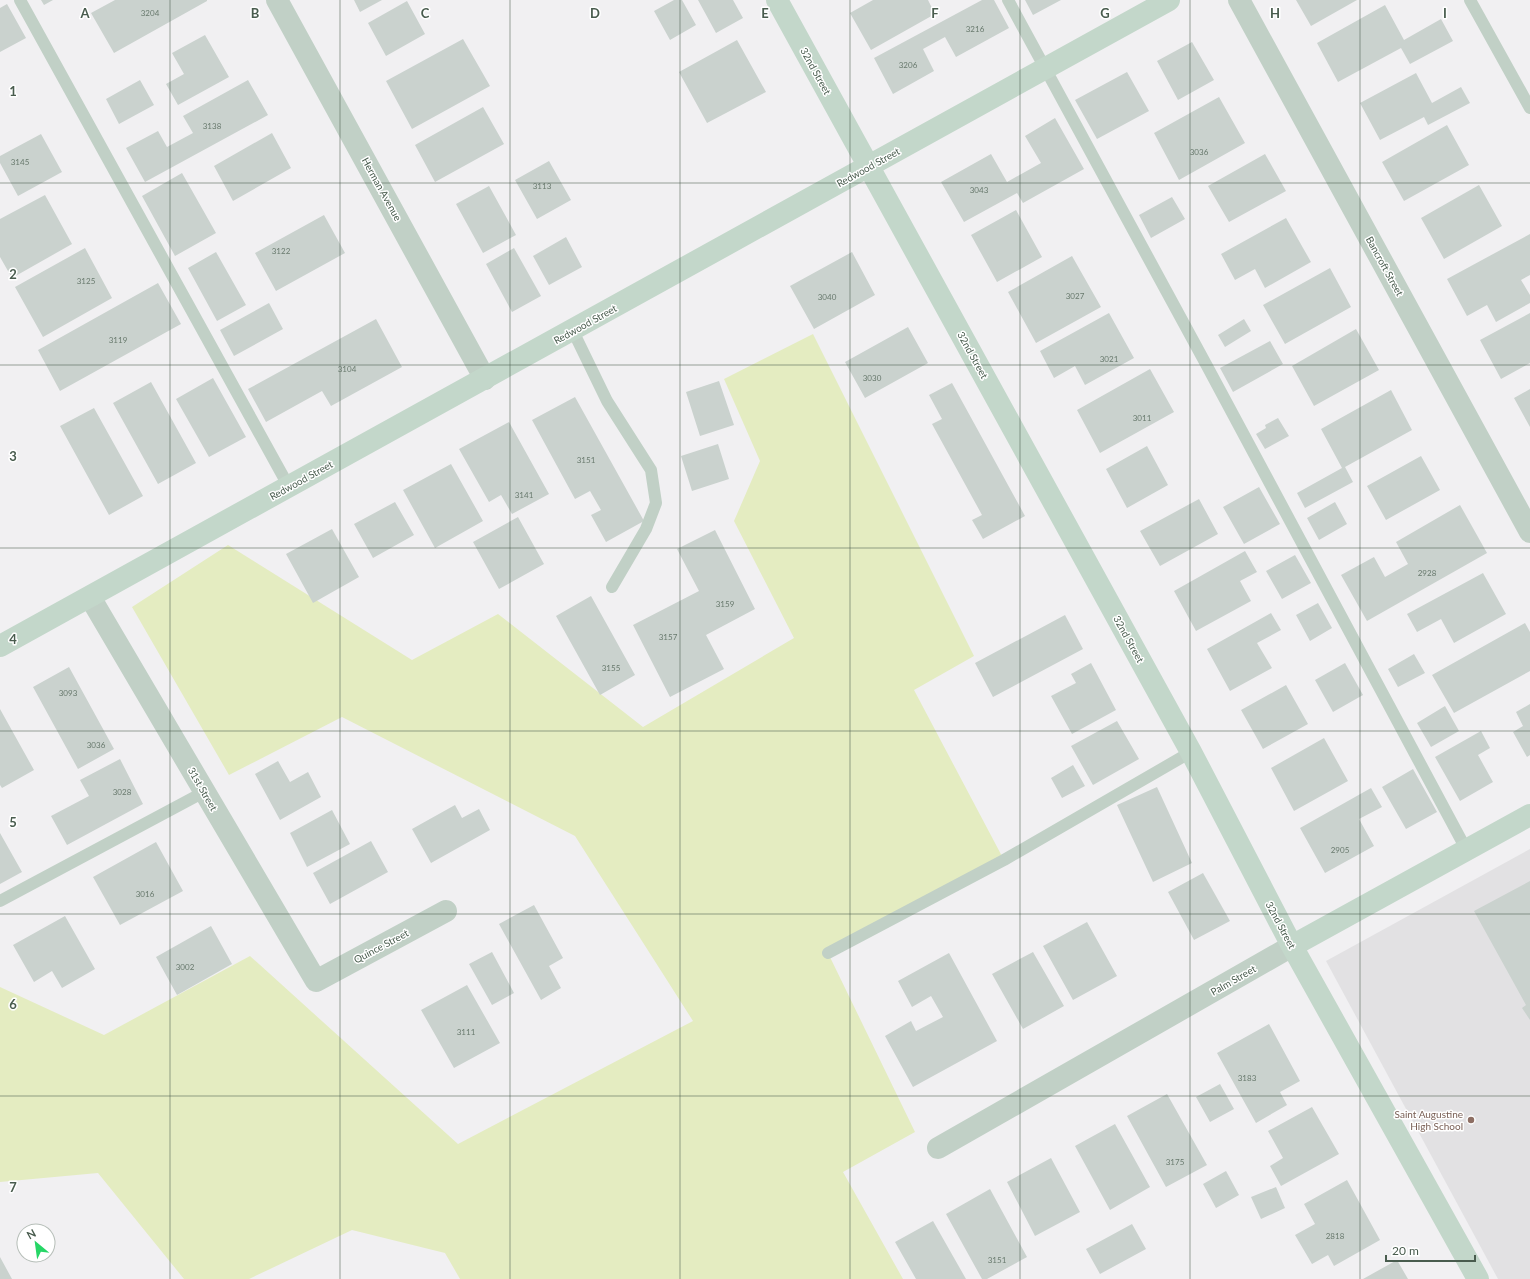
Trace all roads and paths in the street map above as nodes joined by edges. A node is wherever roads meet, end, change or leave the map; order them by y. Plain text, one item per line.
1 (20, 0) edge
2 (277, 0) edge
3 (777, 0) edge
4 (1008, 0) edge
5 (1169, 0) edge
6 (1239, 0) edge
7 (1470, 0) edge
8 (1046, 68) junction
9 (1530, 108) edge
10 (869, 166) junction
11 (573, 331) junction
12 (485, 379) junction
13 (288, 488) junction
14 (1530, 532) edge
15 (612, 587) dead end
16 (90, 597) junction
17 (0, 646) edge
18 (1191, 752) junction
19 (204, 792) junction
20 (1530, 815) edge
21 (1466, 849) junction
22 (0, 901) edge
23 (446, 911) dead end
24 (1292, 946) junction
25 (828, 953) dead end
26 (316, 981) joint
27 (938, 1148) dead end
28 (1478, 1279) edge

1 - 13 lane
2 - 12 street, Herman Avenue
3 - 10 street, 32nd Street
4 - 8 lane
5 - 8 street, Redwood Street
6 - 14 street, Bancroft Street
7 - 9 lane
8 - 10 street, Redwood Street
8 - 21 lane
10 - 11 street, Redwood Street
10 - 18 street, 32nd Street
11 - 12 street, Redwood Street
11 - 15 lane
12 - 13 street, Redwood Street
13 - 16 street, Redwood Street
16 - 17 street, Redwood Street
16 - 19 street, 31st Street
18 - 24 street, 32nd Street
18 - 25 lane
19 - 22 lane
19 - 26 street, 31st Street
20 - 21 street, Palm Street
21 - 24 street, Palm Street
23 - 26 street, Quince Street
24 - 27 street, Palm Street
24 - 28 street, 32nd Street

